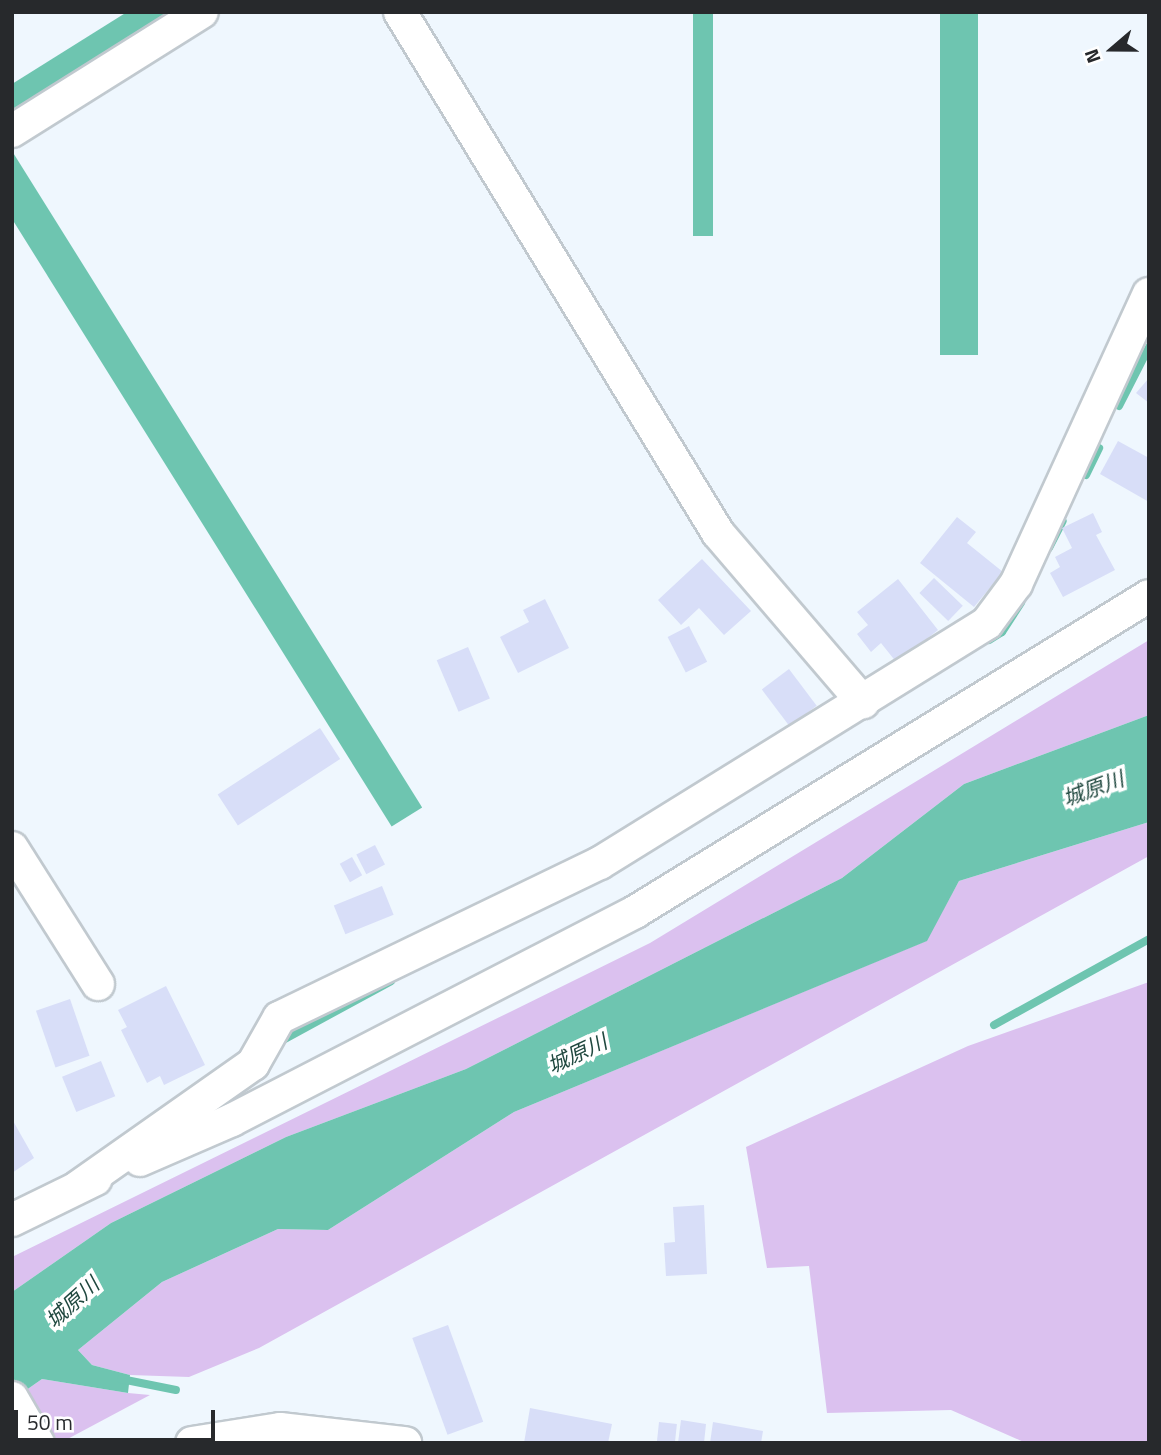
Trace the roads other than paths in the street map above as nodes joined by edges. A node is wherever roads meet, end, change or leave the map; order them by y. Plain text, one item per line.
1 (202, 12) edge
2 (400, 12) edge
3 (12, 131) edge
4 (1149, 294) edge
5 (1149, 596) edge
6 (863, 702) junction
7 (12, 848) edge
8 (98, 984) dead end
9 (78, 1187) junction
10 (12, 1220) edge
11 (12, 1398) edge
12 (38, 1443) edge
13 (192, 1443) edge
14 (405, 1443) edge

1 - 3 street
2 - 6 street
4 - 6 street
5 - 9 street
6 - 9 street
7 - 8 street
9 - 10 street
11 - 12 street
13 - 14 street

